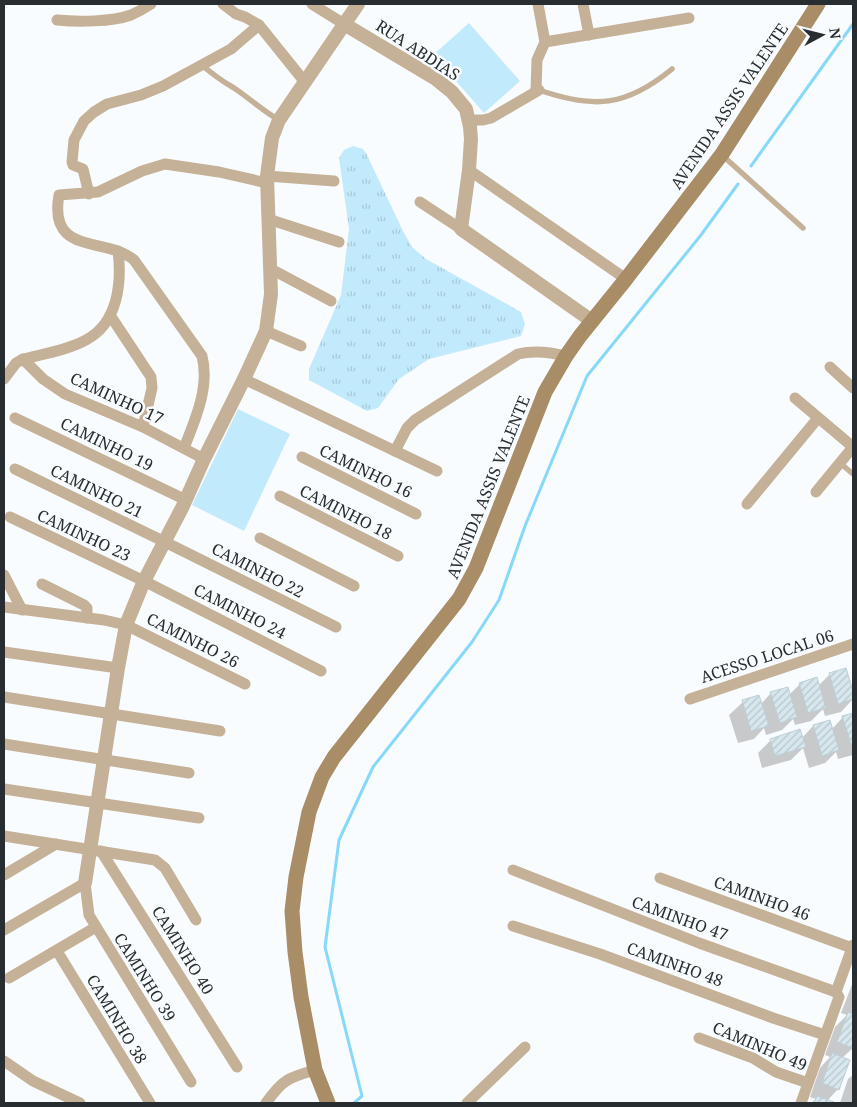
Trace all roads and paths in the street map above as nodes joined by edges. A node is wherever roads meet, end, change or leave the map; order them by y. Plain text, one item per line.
1 (151, 4) edge
2 (223, 4) edge
3 (312, 4) edge
4 (358, 4) edge
5 (538, 4) edge
6 (583, 4) edge
7 (818, 4) edge
8 (689, 18) dead end
9 (57, 20) dead end
10 (344, 24) junction
11 (259, 25) junction
12 (588, 35) junction
13 (545, 42) junction
14 (202, 65) junction
15 (672, 69) dead end
16 (304, 81) junction
17 (537, 90) junction
18 (279, 120) junction
19 (469, 120) junction
20 (722, 154) junction
21 (469, 170) junction
22 (266, 179) junction
23 (334, 181) dead end
24 (89, 194) junction
25 (420, 202) dead end
26 (268, 219) junction
27 (803, 228) dead end
28 (461, 229) junction
29 (339, 242) dead end
30 (118, 251) junction
31 (271, 269) junction
32 (626, 279) junction
33 (331, 301) dead end
34 (110, 316) junction
35 (592, 321) junction
36 (266, 330) junction
37 (302, 346) dead end
38 (566, 356) junction
39 (23, 359) junction
40 (830, 367) dead end
41 (4, 379) edge
42 (244, 379) junction
43 (853, 388) edge
44 (795, 398) dead end
45 (15, 418) dead end
46 (818, 418) junction
47 (144, 427) junction
48 (853, 447) edge
49 (184, 448) junction
50 (395, 451) junction
51 (302, 457) dead end
52 (204, 459) junction
53 (840, 463) junction
54 (15, 469) dead end
55 (437, 472) dead end
56 (853, 474) edge
57 (816, 492) dead end
58 (280, 496) dead end
59 (186, 500) junction
60 (747, 504) dead end
61 (416, 514) dead end
62 (10, 518) dead end
63 (260, 538) dead end
64 (165, 542) junction
65 (398, 556) dead end
66 (4, 575) edge
67 (144, 581) junction
68 (42, 584) dead end
69 (354, 586) dead end
70 (4, 607) edge
71 (22, 610) junction
72 (87, 618) junction
73 (126, 625) junction
74 (336, 627) dead end
75 (853, 644) edge
76 (4, 652) edge
77 (118, 668) junction
78 (321, 671) dead end
79 (245, 684) dead end
80 (4, 697) edge
81 (690, 699) dead end
82 (111, 715) junction
83 (220, 731) dead end
84 (4, 744) edge
85 (105, 760) junction
86 (189, 773) dead end
87 (4, 789) edge
88 (98, 803) junction
89 (199, 818) dead end
90 (4, 836) edge
91 (56, 844) junction
92 (96, 850) junction
93 (513, 870) dead end
94 (4, 875) edge
95 (660, 878) dead end
96 (85, 883) junction
97 (196, 920) dead end
98 (514, 926) dead end
99 (96, 927) junction
100 (4, 930) edge
101 (853, 947) edge
102 (56, 951) junction
103 (9, 978) dead end
104 (836, 992) junction
105 (825, 1036) junction
106 (699, 1038) dead end
107 (524, 1047) dead end
108 (4, 1061) edge
109 (237, 1067) dead end
110 (315, 1070) junction
111 (191, 1082) dead end
112 (808, 1083) junction
113 (80, 1103) edge
114 (150, 1103) edge
115 (266, 1103) edge
116 (328, 1103) edge
117 (467, 1103) edge
118 (801, 1103) edge

1 - 9 street
2 - 11 street
3 - 10 street
4 - 10 street
5 - 13 street
6 - 12 street
7 - 20 main road, AVENIDA ASSIS VALENTE
8 - 12 street
10 - 16 street
10 - 19 street, RUA ABDIAS
11 - 14 street
11 - 16 street
12 - 13 street
13 - 17 street
14 - 18 lane
14 - 24 street
15 - 17 lane
16 - 18 street
17 - 19 street
18 - 22 street
19 - 21 street, RUA ABDIAS
20 - 27 lane
20 - 32 main road, AVENIDA ASSIS VALENTE
21 - 28 street, RUA ABDIAS
21 - 32 street
22 - 23 street
22 - 24 street
22 - 26 street
24 - 30 street
25 - 28 street
26 - 29 street
26 - 31 street
28 - 35 street
30 - 34 street
30 - 49 street
31 - 33 street
31 - 36 street
32 - 35 main road, AVENIDA ASSIS VALENTE
34 - 39 street
34 - 47 street
35 - 38 main road, AVENIDA ASSIS VALENTE
36 - 37 street
36 - 42 street
38 - 50 street
38 - 110 main road, AVENIDA ASSIS VALENTE
39 - 41 street
39 - 47 street, CAMINHO 17
40 - 43 street
42 - 50 street
42 - 52 street
44 - 46 street
45 - 59 street, CAMINHO 19
46 - 48 street
46 - 60 street
47 - 49 street, CAMINHO 17
48 - 53 street
49 - 52 street, CAMINHO 17
50 - 55 street
51 - 61 street, CAMINHO 16
52 - 59 street
53 - 56 lane
53 - 57 street
54 - 64 street, CAMINHO 21
58 - 65 street, CAMINHO 18
59 - 64 street
62 - 67 street, CAMINHO 23
63 - 69 street
64 - 67 street
64 - 74 street, CAMINHO 22
66 - 71 street
67 - 73 street
67 - 78 street, CAMINHO 24
68 - 72 street
70 - 71 street, CAMINHO 26
71 - 72 street, CAMINHO 26
72 - 73 street, CAMINHO 26
73 - 77 street
73 - 79 street, CAMINHO 26
75 - 81 street, ACESSO LOCAL 06
76 - 77 street
77 - 82 street
80 - 82 street
82 - 83 street
82 - 85 street
84 - 85 street
85 - 86 street
85 - 88 street
87 - 88 street
88 - 89 street
88 - 92 street
90 - 91 street
91 - 92 street
91 - 94 street
92 - 96 street
92 - 97 street
92 - 109 street, CAMINHO 40
93 - 104 street, CAMINHO 47
95 - 101 street, CAMINHO 46
96 - 99 street, CAMINHO 39
96 - 100 street
98 - 105 street, CAMINHO 48
99 - 102 street
99 - 111 street, CAMINHO 39
101 - 104 street
102 - 103 street
102 - 114 street, CAMINHO 38
104 - 105 street
105 - 112 street
106 - 112 street, CAMINHO 49
107 - 117 street
108 - 113 street
110 - 115 street
110 - 116 main road, AVENIDA ASSIS VALENTE
112 - 118 street

